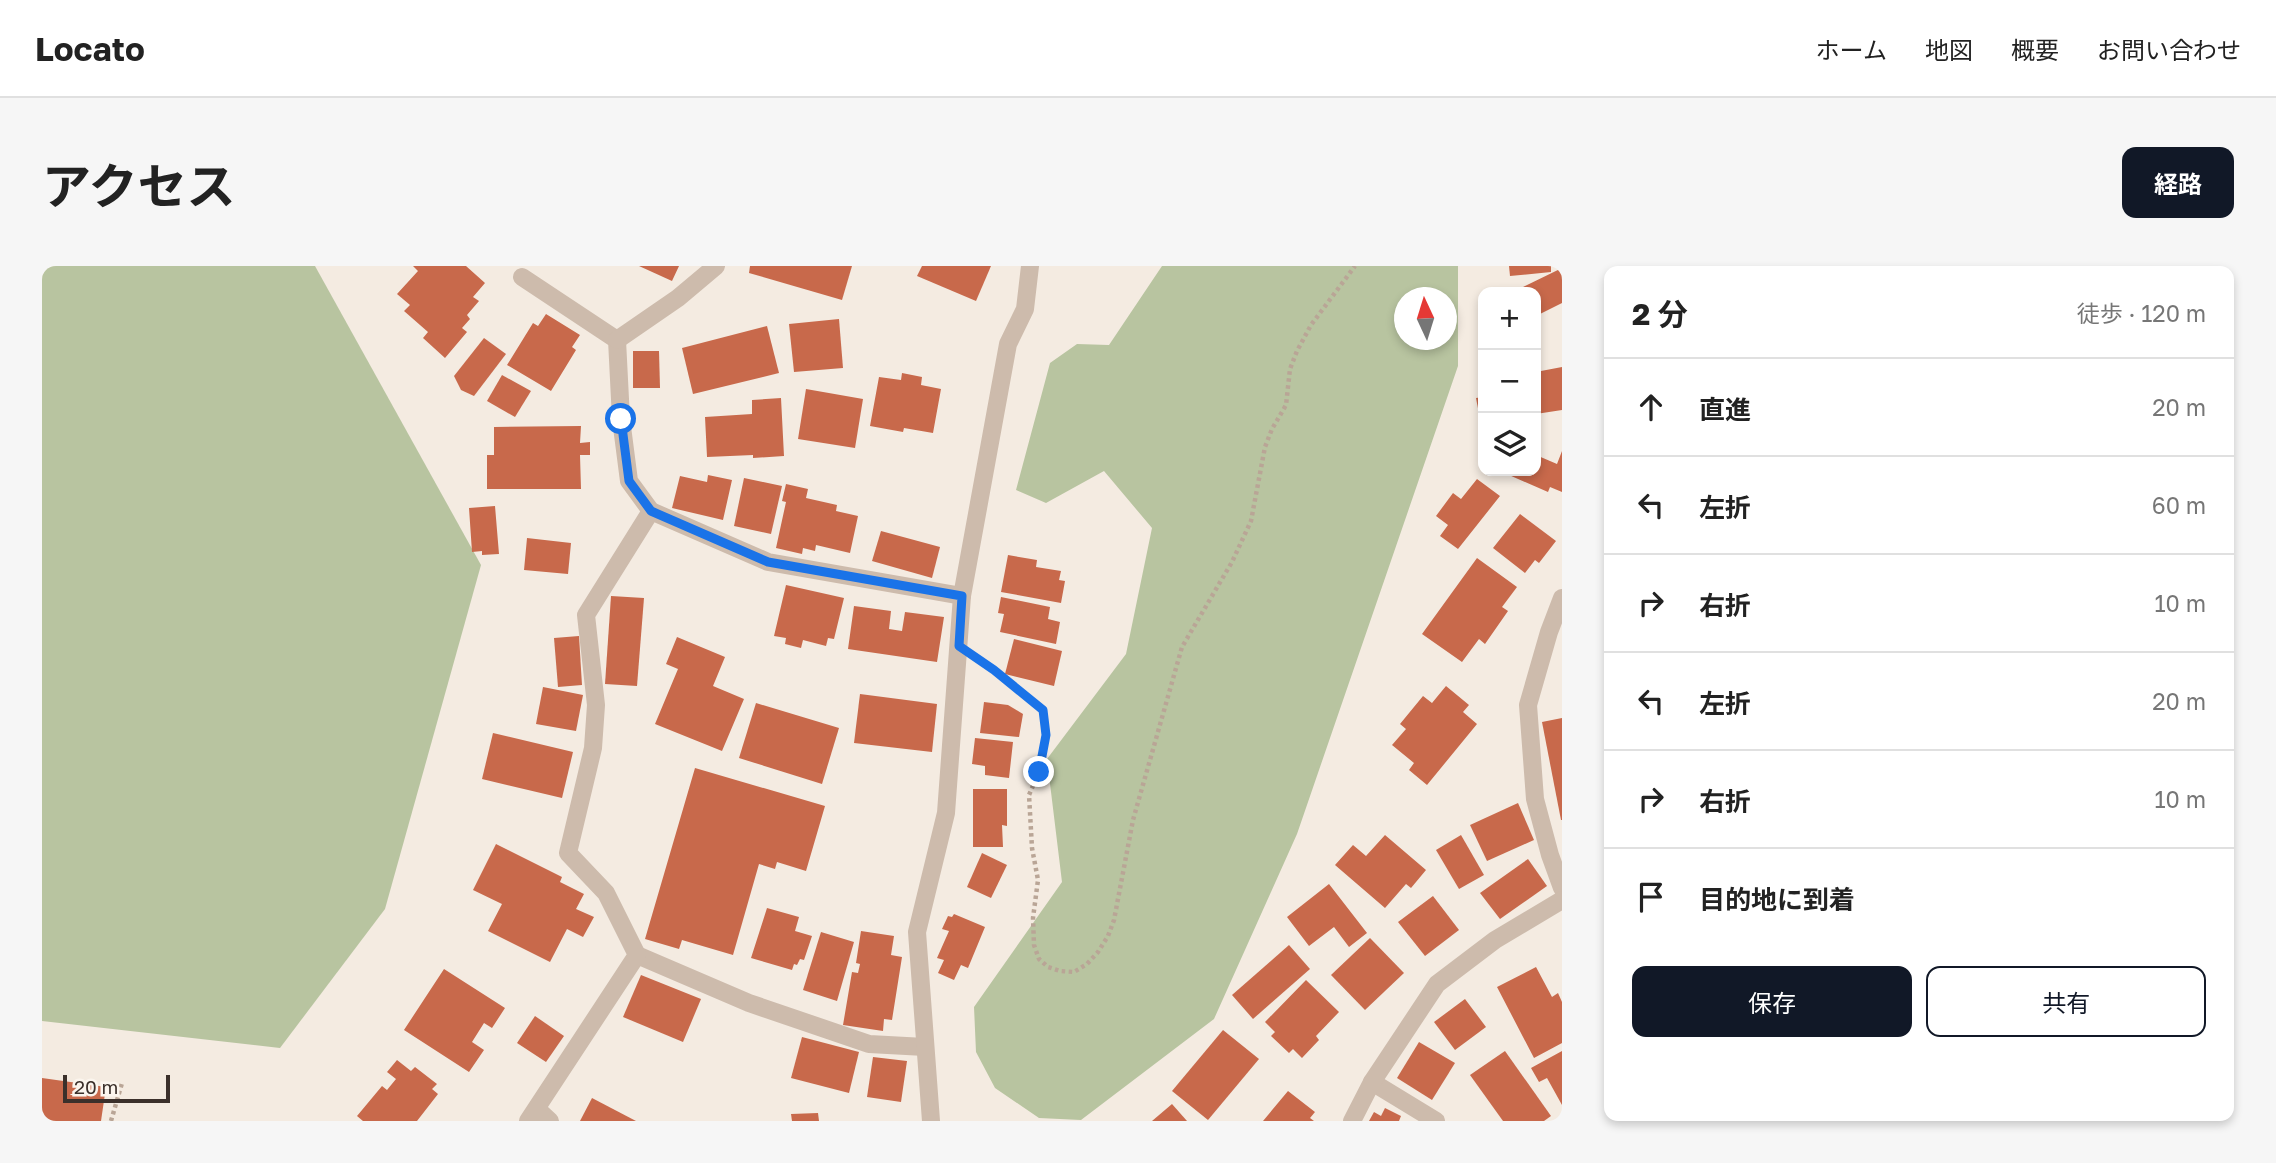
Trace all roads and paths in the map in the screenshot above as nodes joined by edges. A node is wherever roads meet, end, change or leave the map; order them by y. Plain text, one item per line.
1 (716, 266) edge
2 (1030, 266) edge
3 (1355, 266) edge
4 (522, 276) dead end
5 (617, 340) junction
6 (651, 511) junction
7 (962, 596) junction
8 (1562, 598) edge
9 (959, 646) junction
10 (1562, 888) edge
11 (1562, 900) edge
12 (636, 955) junction
13 (926, 1046) junction
14 (1372, 1082) junction
15 (122, 1083) dead end
16 (538, 1117) edge
17 (111, 1121) edge
18 (931, 1121) edge
19 (1352, 1121) edge
20 (1436, 1121) edge

1 - 5 street
2 - 7 street
3 - 9 path
4 - 5 street
5 - 6 street
6 - 7 street
6 - 12 street
7 - 9 street
8 - 10 street
9 - 13 street
11 - 14 street
12 - 13 street
12 - 16 street
13 - 18 street
14 - 19 street
14 - 20 street
15 - 17 path

